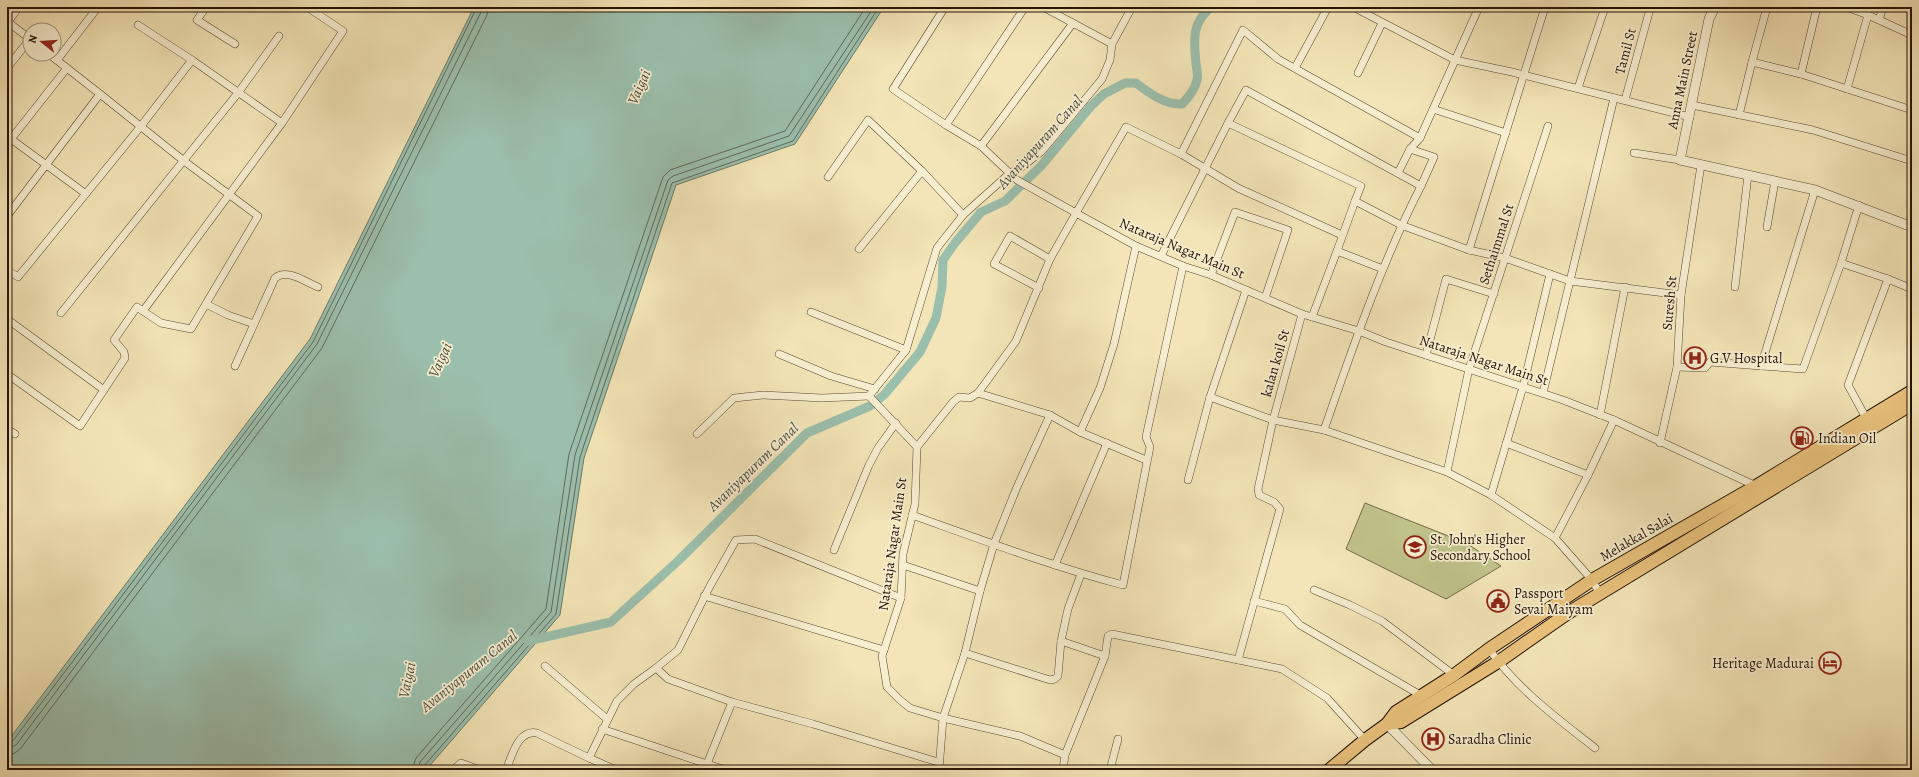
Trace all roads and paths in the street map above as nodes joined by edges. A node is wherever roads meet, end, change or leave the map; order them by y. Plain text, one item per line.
1 (19, 7) edge
2 (98, 7) edge
3 (206, 7) edge
4 (307, 7) edge
5 (945, 7) edge
6 (1025, 7) edge
7 (1043, 7) edge
8 (1132, 7) edge
9 (1328, 7) edge
10 (1353, 7) edge
11 (1479, 7) edge
12 (1545, 7) edge
13 (1605, 7) edge
14 (1715, 7) edge
15 (1767, 7) edge
16 (1817, 7) edge
17 (1846, 7) edge
18 (1882, 7) edge
19 (1650, 9) dead end
20 (1868, 15) junction
21 (1879, 20) junction
22 (7, 21) edge
23 (1073, 23) junction
24 (1382, 23) junction
25 (138, 25) dead end
26 (22, 33) edge
27 (1912, 35) edge
28 (279, 36) dead end
29 (235, 44) dead end
30 (1112, 44) junction
31 (22, 49) edge
32 (62, 54) edge
33 (192, 60) junction
34 (1455, 60) junction
35 (59, 62) edge
36 (1752, 62) junction
37 (7, 68) edge
38 (66, 68) junction
39 (1295, 68) junction
40 (1358, 73) dead end
41 (1801, 74) junction
42 (1525, 75) junction
43 (1578, 88) junction
44 (1847, 89) junction
45 (238, 93) junction
46 (100, 94) junction
47 (1614, 98) junction
48 (1625, 100) junction
49 (1692, 105) junction
50 (1433, 109) junction
51 (1912, 110) edge
52 (1739, 115) junction
53 (1690, 117) junction
54 (282, 123) junction
55 (1228, 123) junction
56 (946, 125) junction
57 (141, 126) junction
58 (1548, 126) dead end
59 (1506, 133) junction
60 (1420, 138) junction
61 (9, 141) edge
62 (981, 146) junction
63 (1410, 148) junction
64 (1634, 153) dead end
65 (1181, 154) junction
66 (1680, 160) junction
67 (184, 161) junction
68 (1912, 161) edge
69 (45, 165) junction
70 (1701, 165) junction
71 (1204, 168) junction
72 (922, 171) junction
73 (1398, 173) junction
74 (1009, 174) junction
75 (1748, 175) junction
76 (828, 177) dead end
77 (1776, 181) junction
78 (1421, 186) junction
79 (1815, 190) junction
80 (86, 194) junction
81 (230, 195) junction
82 (1355, 201) junction
83 (1858, 205) junction
84 (1076, 213) junction
85 (963, 215) junction
86 (7, 216) edge
87 (1401, 225) junction
88 (1767, 227) dead end
89 (1912, 227) edge
90 (1342, 235) junction
91 (1136, 246) junction
92 (859, 248) dead end
93 (1469, 250) junction
94 (1337, 251) junction
95 (1161, 256) junction
96 (1505, 258) junction
97 (1050, 259) junction
98 (1841, 263) junction
99 (1183, 266) junction
100 (1384, 269) junction
101 (7, 270) edge
102 (1550, 274) junction
103 (1211, 275) junction
104 (1888, 279) junction
105 (1570, 281) junction
106 (318, 287) dead end
107 (1625, 287) junction
108 (1039, 288) junction
109 (1735, 288) dead end
110 (1912, 289) edge
111 (1246, 290) junction
112 (1494, 294) junction
113 (1681, 295) junction
114 (1265, 298) junction
115 (206, 304) junction
116 (143, 312) junction
117 (811, 312) dead end
118 (61, 313) dead end
119 (1302, 314) junction
120 (1312, 317) junction
121 (7, 319) edge
122 (254, 324) junction
123 (1359, 331) junction
124 (906, 350) junction
125 (779, 354) dead end
126 (1426, 355) junction
127 (235, 366) dead end
128 (1761, 366) junction
129 (1677, 367) junction
130 (1469, 369) junction
131 (7, 374) edge
132 (1523, 387) junction
133 (875, 388) junction
134 (104, 390) junction
135 (1912, 391) edge
136 (978, 393) junction
137 (1543, 393) junction
138 (871, 397) junction
139 (1210, 397) junction
140 (1912, 404) edge
141 (1050, 415) junction
142 (1600, 415) junction
143 (1866, 418) junction
144 (1273, 420) junction
145 (1614, 420) junction
146 (896, 424) junction
147 (7, 429) edge
148 (1324, 430) junction
149 (1080, 432) junction
150 (15, 434) dead end
151 (697, 434) dead end
152 (1107, 443) junction
153 (1506, 443) junction
154 (1660, 443) junction
155 (918, 447) junction
156 (1146, 460) junction
157 (1447, 472) junction
158 (1588, 475) junction
159 (1188, 480) dead end
160 (1756, 486) junction
161 (1491, 495) junction
162 (912, 515) junction
163 (1555, 538) junction
164 (994, 544) junction
165 (834, 550) dead end
166 (903, 565) junction
167 (1055, 565) junction
168 (1081, 574) junction
169 (1592, 580) junction
170 (1314, 590) dead end
171 (980, 591) junction
172 (1600, 594) junction
173 (704, 596) junction
174 (901, 598) junction
175 (1254, 601) junction
176 (1061, 641) junction
177 (1489, 649) junction
178 (884, 650) junction
179 (966, 653) junction
180 (1105, 656) junction
181 (1238, 660) junction
182 (1498, 662) junction
183 (545, 666) dead end
184 (656, 668) junction
185 (1454, 675) junction
186 (1422, 696) junction
187 (732, 702) junction
188 (943, 718) junction
189 (607, 719) junction
190 (1387, 724) junction
191 (602, 729) junction
192 (1118, 739) dead end
193 (1365, 740) junction
194 (1595, 748) dead end
195 (1065, 755) junction
196 (589, 758) junction
197 (938, 762) junction
198 (707, 764) junction
199 (453, 770) edge
200 (480, 770) edge
201 (506, 770) edge
202 (616, 770) edge
203 (726, 770) edge
204 (939, 770) edge
205 (1063, 770) edge
206 (1110, 770) edge
207 (1329, 770) edge
208 (1432, 770) edge

1 - 22 street
2 - 32 street
3 - 29 street
4 - 54 street
5 - 56 street, Nataraja Nagar Main St
6 - 56 street
7 - 23 street
8 - 30 street
9 - 39 street
10 - 24 street
11 - 34 street
12 - 42 street
13 - 43 street
14 - 49 street, Anna Main Street
15 - 36 street
16 - 41 street
17 - 20 street
18 - 21 street
19 - 48 street, Tamil St
20 - 21 street
20 - 44 street
21 - 27 street
22 - 26 street
23 - 30 street
23 - 62 street
24 - 34 street
24 - 40 street
25 - 33 street
28 - 45 street
30 - 74 street
31 - 37 street
33 - 45 street
33 - 57 street
34 - 42 street
34 - 50 street
35 - 38 street
36 - 41 street
36 - 52 street
38 - 46 street
38 - 61 street
39 - 60 street
39 - 65 street
41 - 44 street
42 - 43 street
42 - 59 street
43 - 47 street
44 - 51 street
45 - 54 street
45 - 67 street
46 - 57 street
46 - 69 street
47 - 48 street
47 - 105 street
48 - 53 street
49 - 52 street
49 - 53 street, Anna Main Street
50 - 59 street
50 - 60 street
52 - 68 street
53 - 66 street, Anna Main Street
54 - 81 street
55 - 71 street
55 - 73 street
55 - 82 street
56 - 62 street, Nataraja Nagar Main St
57 - 67 street
57 - 80 street
58 - 96 street, Sethaimmal St
59 - 93 street
60 - 63 street
61 - 69 street
62 - 74 street, Nataraja Nagar Main St
63 - 73 street
63 - 78 street
64 - 66 street
65 - 71 street
65 - 84 street
66 - 70 street
67 - 81 street
67 - 118 street
69 - 80 street
69 - 86 street
70 - 75 street
70 - 113 street, Suresh St
71 - 90 street
71 - 95 street
72 - 76 street
72 - 85 street
72 - 92 street
73 - 78 street
74 - 84 street, Nataraja Nagar Main St
74 - 85 street
75 - 77 street
75 - 109 street
77 - 79 street
77 - 88 street
78 - 87 street
79 - 83 street
79 - 128 street
80 - 101 street
81 - 115 street
81 - 116 street
82 - 87 street
82 - 90 street
83 - 89 street
83 - 98 street
84 - 91 street, Nataraja Nagar Main St
84 - 97 street
85 - 124 street
87 - 93 street
87 - 100 street
90 - 94 street
91 - 95 street, Nataraja Nagar Main St
91 - 149 street
93 - 96 street
94 - 100 street
94 - 120 street
95 - 99 street, Nataraja Nagar Main St
96 - 102 street
96 - 112 street, Sethaimmal St
97 - 108 street
97 - 108 street
98 - 104 street
98 - 128 street
99 - 103 street, Nataraja Nagar Main St
99 - 156 street
100 - 123 street
102 - 105 street
102 - 132 street
103 - 111 street, Nataraja Nagar Main St
103 - 114 street
104 - 110 street
104 - 143 street
105 - 107 street
105 - 137 street
106 - 122 street
107 - 113 street
107 - 142 street
108 - 136 street
111 - 114 street, Nataraja Nagar Main St
111 - 139 street
112 - 126 street
112 - 130 street, Sethaimmal St
113 - 129 street, Suresh St
114 - 119 street, Nataraja Nagar Main St
115 - 116 street
115 - 122 street
116 - 134 street
117 - 124 street
119 - 120 street, Nataraja Nagar Main St
119 - 144 street, kalan koil St
120 - 123 street, Nataraja Nagar Main St
121 - 134 street
122 - 127 street
123 - 126 street, Nataraja Nagar Main St
123 - 148 street
124 - 133 street
125 - 133 street
126 - 130 street, Nataraja Nagar Main St
128 - 129 street
129 - 154 street, Suresh St
130 - 132 street, Nataraja Nagar Main St
130 - 157 street, Sethaimmal St
131 - 134 street
132 - 137 street, Nataraja Nagar Main St
132 - 153 street
133 - 138 street
135 - 143 main road, Melakkal Salai
136 - 141 street
136 - 155 street
137 - 142 street, Nataraja Nagar Main St
138 - 146 street
138 - 151 street
139 - 144 street
139 - 159 street
140 - 172 main road, Melakkal Salai
141 - 149 street
141 - 164 street
142 - 145 street, Nataraja Nagar Main St
143 - 160 main road, Melakkal Salai
144 - 148 street
144 - 175 street, kalan koil St
145 - 154 street, Nataraja Nagar Main St
145 - 158 street
146 - 155 street
146 - 165 street
147 - 150 street
148 - 157 street
149 - 152 street
152 - 156 street
152 - 167 street
153 - 158 street
153 - 161 street
154 - 160 street, Nataraja Nagar Main St
155 - 162 street, Nataraja Nagar Main St
156 - 168 street
157 - 161 street
158 - 163 street
160 - 169 main road, Melakkal Salai
161 - 163 street
162 - 164 street
162 - 166 street, Nataraja Nagar Main St
163 - 169 street
164 - 167 street
164 - 171 street
166 - 171 street
166 - 174 street, Nataraja Nagar Main St
167 - 168 street
168 - 176 street
169 - 172 street
169 - 177 main road, Melakkal Salai
170 - 185 street
171 - 179 street
172 - 182 main road, Melakkal Salai
173 - 174 street
173 - 178 street
173 - 184 street
174 - 178 street, Nataraja Nagar Main St
175 - 181 street
175 - 186 street
176 - 179 street
176 - 180 street
177 - 182 street
177 - 185 main road, Melakkal Salai
178 - 188 street, Nataraja Nagar Main St
179 - 188 street
180 - 181 street
180 - 195 street
181 - 193 street
182 - 190 main road, Melakkal Salai
182 - 194 street
183 - 189 street
184 - 187 street
184 - 189 street
185 - 186 main road, Melakkal Salai
186 - 190 main road, Melakkal Salai
187 - 197 street
187 - 198 street
188 - 195 street, Nataraja Nagar Main St
188 - 197 street
189 - 191 street
190 - 193 main road, Melakkal Salai
190 - 208 street
191 - 196 street
191 - 198 street
192 - 206 street
193 - 207 main road, Melakkal Salai
195 - 205 street
196 - 201 street
196 - 202 street
197 - 204 street
198 - 203 street
199 - 200 street

